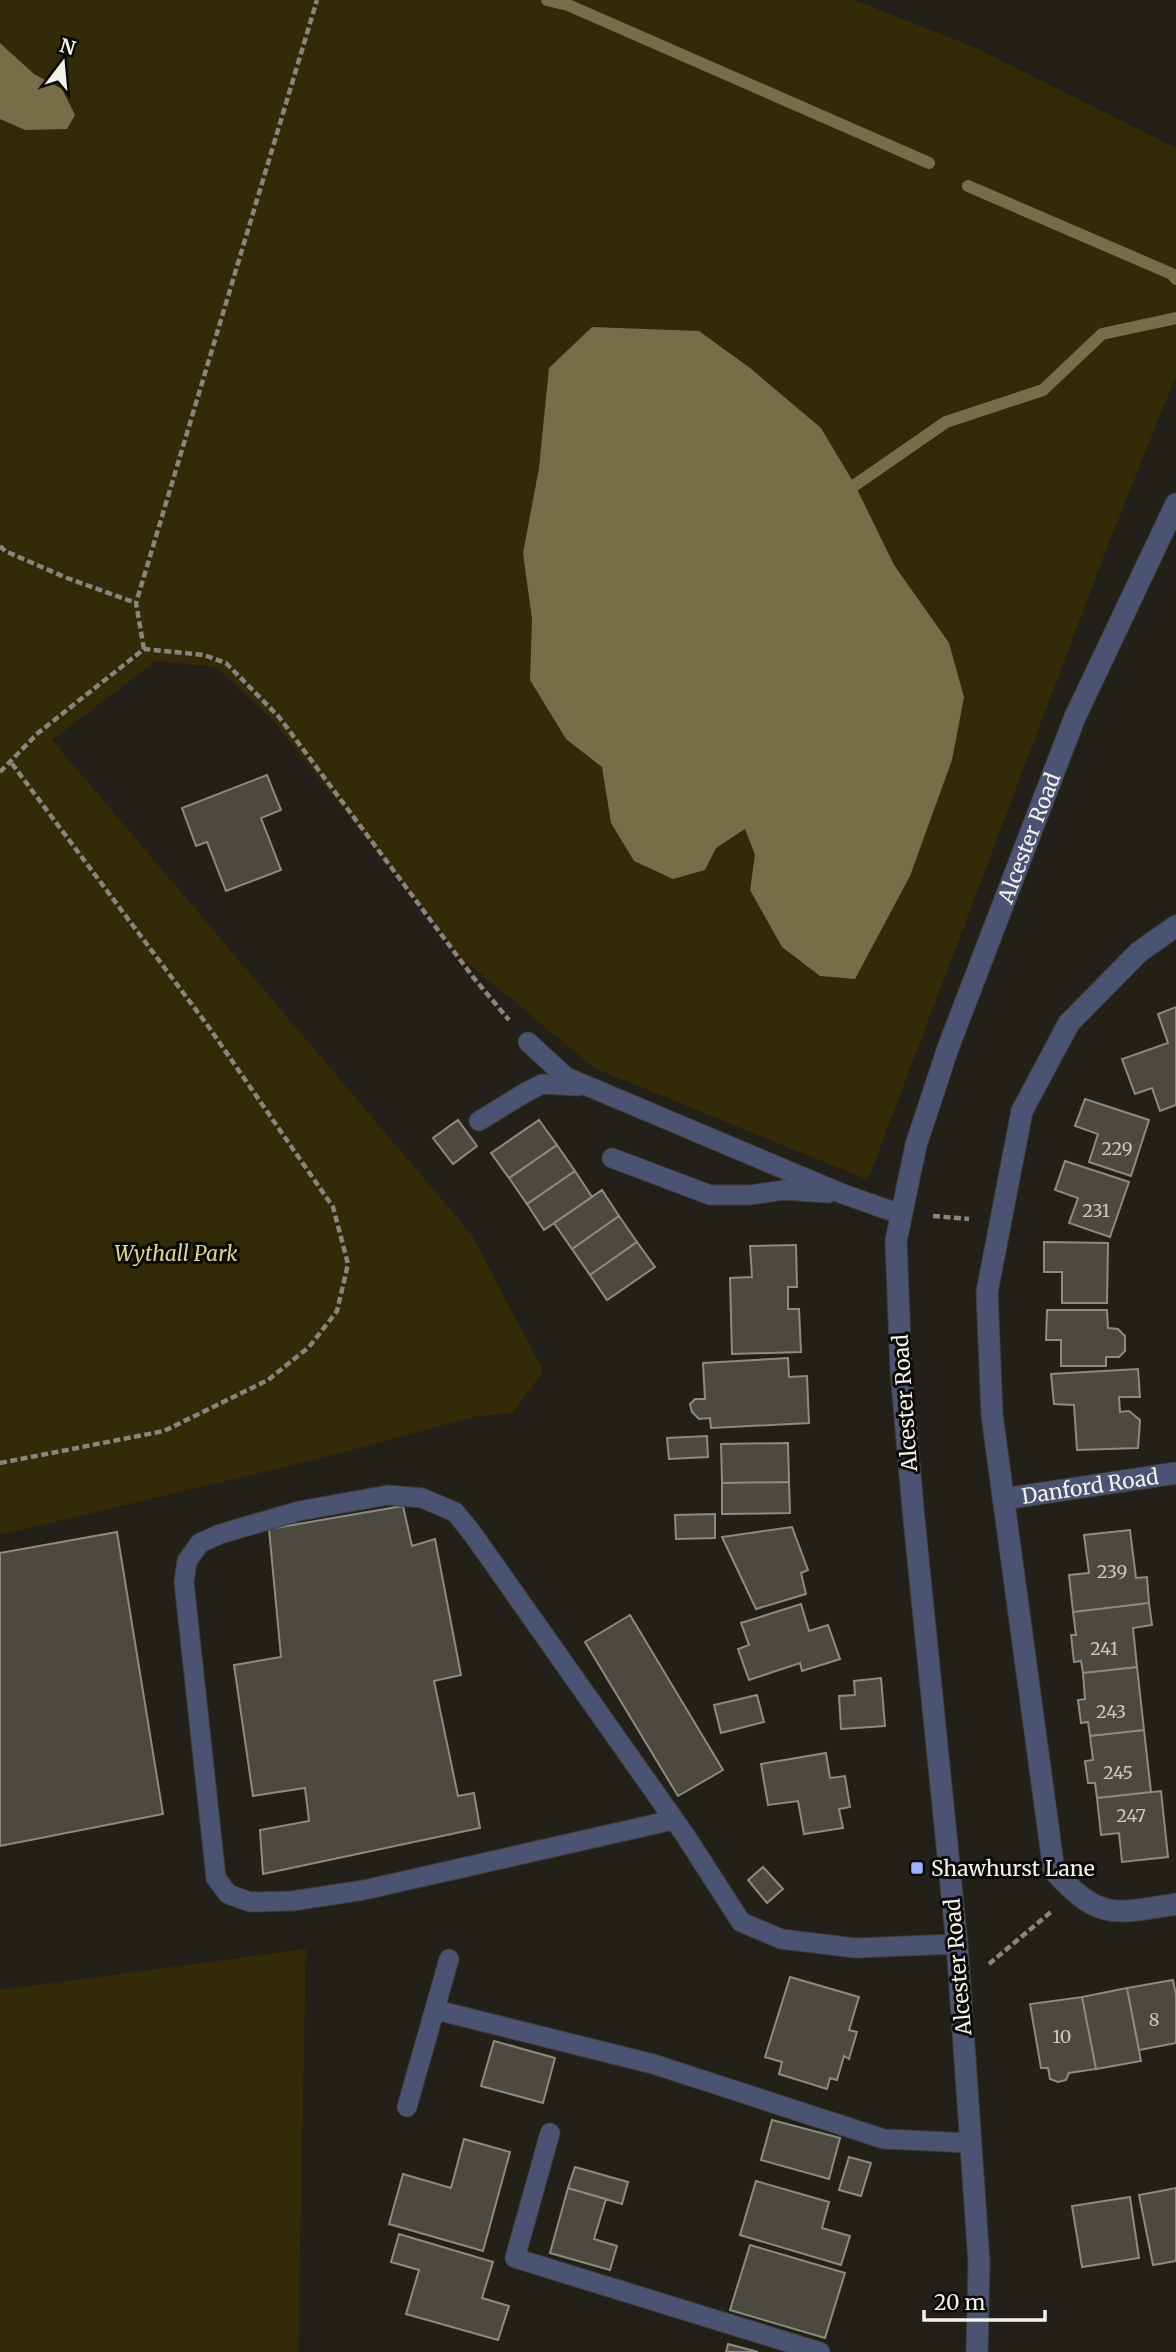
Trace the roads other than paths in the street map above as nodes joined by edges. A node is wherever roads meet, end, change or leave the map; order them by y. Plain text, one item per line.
1 (1176, 503) edge
2 (1176, 926) edge
3 (528, 1042) road end
4 (586, 1086) junction
5 (479, 1121) dead end
6 (612, 1158) dead end
7 (843, 1195) junction
8 (900, 1214) junction
9 (1176, 1473) edge
10 (1003, 1499) junction
11 (673, 1819) junction
12 (1176, 1904) edge
13 (957, 1944) junction
14 (449, 1959) dead end
15 (436, 2010) junction
16 (407, 2107) dead end
17 (550, 2133) dead end
18 (971, 2143) junction
19 (820, 2352) edge
20 (977, 2352) edge

1 - 8 street, Alcester Road
2 - 10 street
3 - 4 lane
4 - 5 lane
4 - 7 lane
6 - 7 lane
7 - 8 lane
8 - 13 street, Alcester Road
9 - 10 street, Danford Road
10 - 12 street
11 - 11 lane
11 - 13 lane
13 - 18 street, Alcester Road
14 - 15 lane
15 - 16 lane
15 - 18 lane
17 - 19 lane
18 - 20 street, Alcester Road

